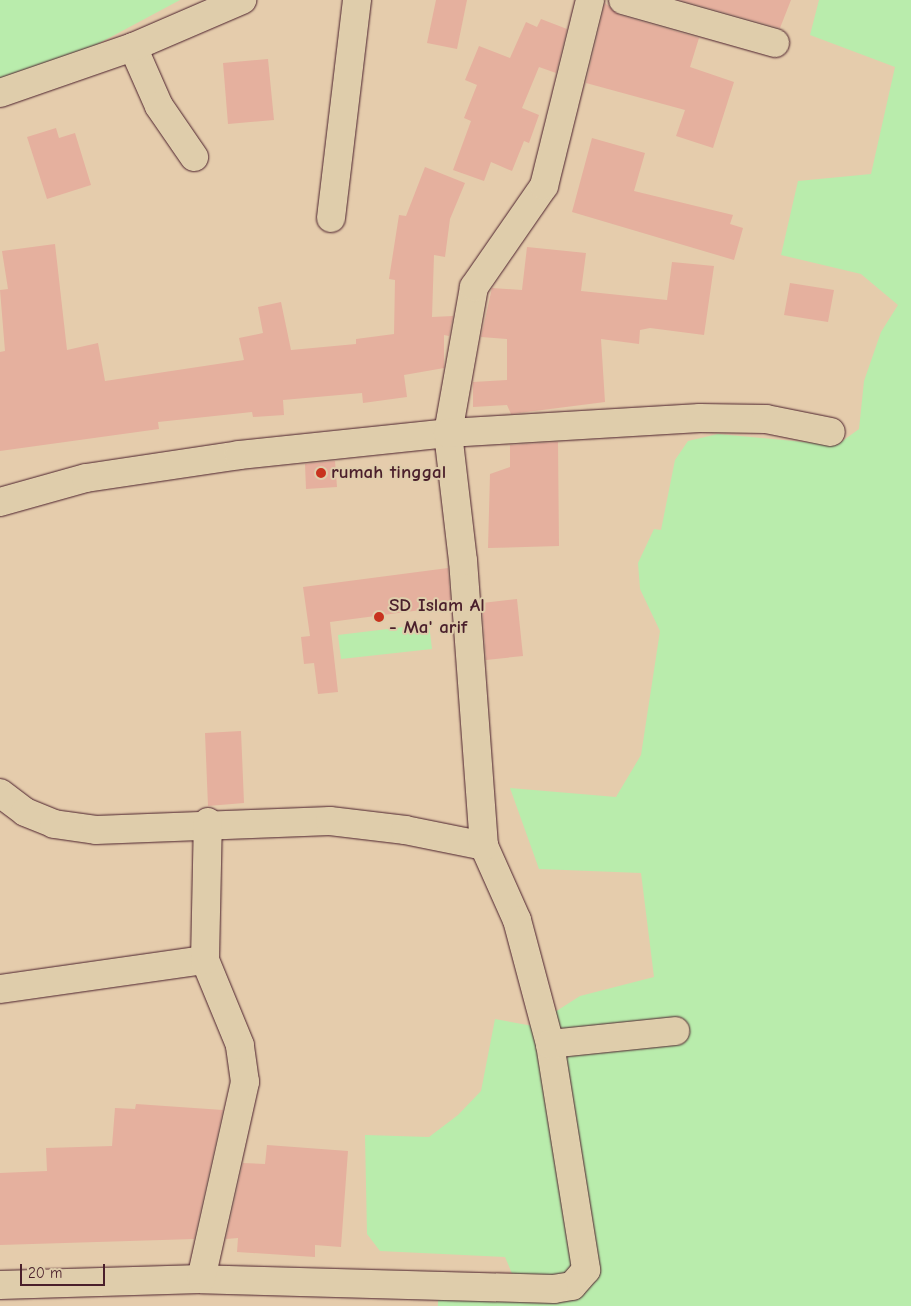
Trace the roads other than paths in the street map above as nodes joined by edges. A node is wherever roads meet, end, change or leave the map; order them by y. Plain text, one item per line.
1 (242, 0) edge
2 (357, 0) edge
3 (590, 0) edge
4 (623, 0) edge
5 (775, 43) dead end
6 (133, 47) junction
7 (0, 93) edge
8 (194, 157) dead end
9 (331, 218) dead end
10 (831, 432) dead end
11 (448, 433) junction
12 (0, 502) edge
13 (0, 793) edge
14 (12, 815) edge
15 (208, 822) junction
16 (484, 846) junction
17 (205, 960) junction
18 (0, 988) edge
19 (675, 1031) dead end
20 (550, 1044) junction
21 (202, 1279) junction
22 (0, 1285) edge
23 (510, 1297) edge

1 - 6 street
2 - 9 street
3 - 11 street
4 - 5 street
6 - 7 street
6 - 8 street
10 - 11 street
11 - 12 street
11 - 16 street
13 - 14 street
14 - 15 street
15 - 16 street
15 - 17 street
16 - 20 street
17 - 18 street
17 - 21 street
19 - 20 street
20 - 23 street
21 - 22 street
21 - 23 street

